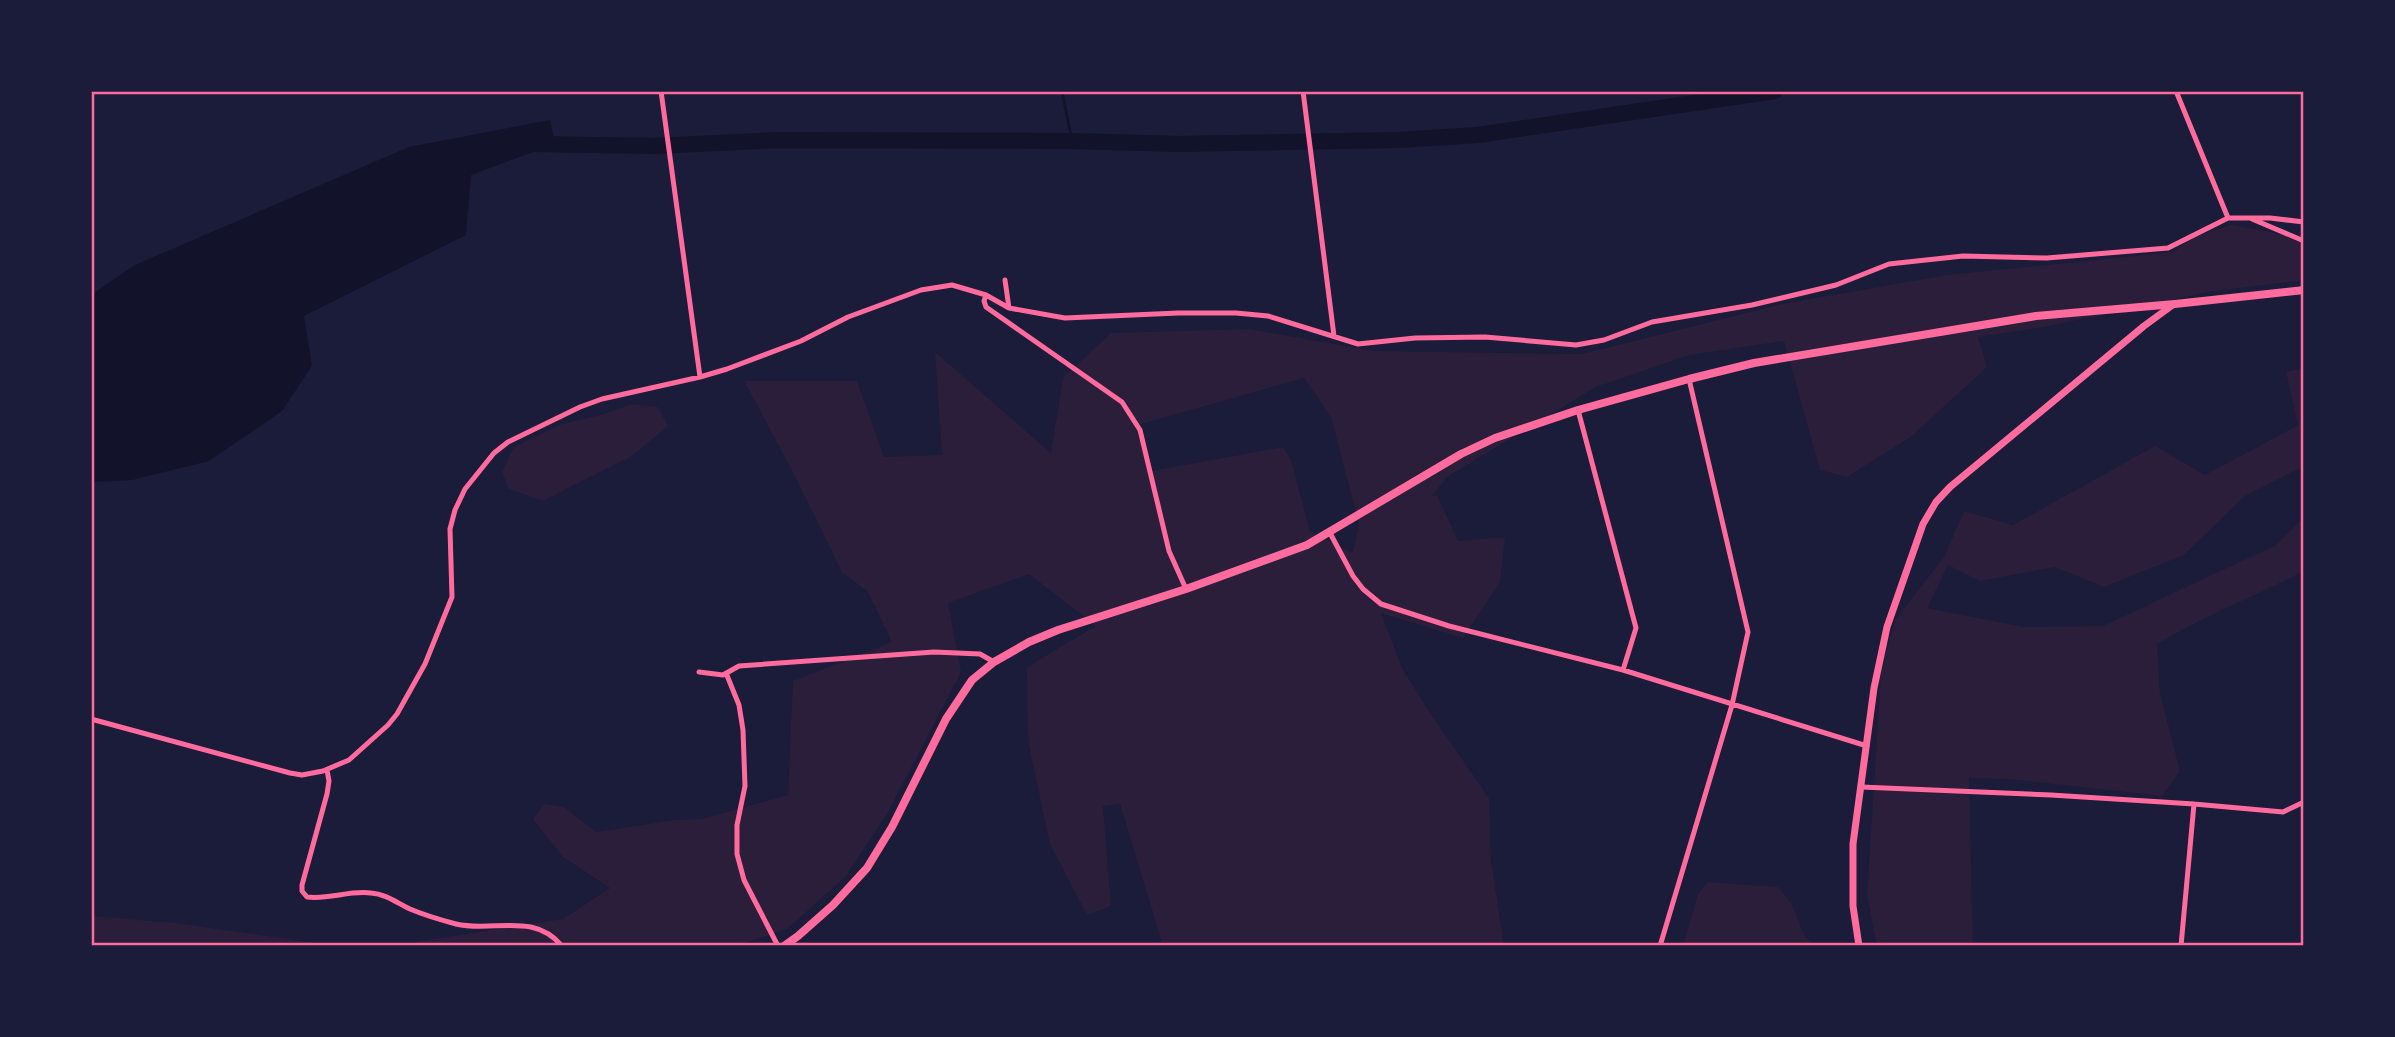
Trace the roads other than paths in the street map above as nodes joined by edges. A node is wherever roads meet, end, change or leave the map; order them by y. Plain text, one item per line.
1 (661, 91) edge
2 (1303, 91) edge
3 (2176, 91) edge
4 (2228, 218) junction
5 (2251, 218) junction
6 (2304, 222) edge
7 (2304, 241) edge
8 (1005, 280) dead end
9 (2304, 290) edge
10 (986, 295) junction
11 (2175, 304) junction
12 (1009, 308) junction
13 (1334, 336) junction
14 (700, 377) junction
15 (1689, 379) junction
16 (1578, 410) junction
17 (1330, 533) junction
18 (1186, 589) junction
19 (994, 662) junction
20 (1623, 670) junction
21 (699, 672) dead end
22 (726, 673) junction
23 (1732, 705) junction
24 (91, 719) edge
25 (1867, 746) junction
26 (327, 770) junction
27 (1861, 787) junction
28 (2304, 802) edge
29 (2194, 804) junction
30 (562, 946) edge
31 (778, 946) edge
32 (784, 946) edge
33 (1660, 946) edge
34 (1858, 946) edge
35 (2181, 946) edge

1 - 14 street
2 - 13 street
3 - 4 street
4 - 5 street
4 - 13 street
5 - 6 street
5 - 7 street
8 - 12 street
9 - 11 main road
10 - 12 street
10 - 14 street
10 - 18 street
11 - 15 main road
11 - 25 street
12 - 13 street
14 - 26 street
15 - 16 main road
15 - 23 street
16 - 17 main road
16 - 20 street
17 - 18 main road
17 - 20 street
18 - 19 main road
19 - 22 street
19 - 32 main road
20 - 23 street
21 - 22 street
22 - 31 street
23 - 25 street
23 - 33 street
24 - 26 street
25 - 27 street
26 - 30 street
27 - 29 street
27 - 34 street
28 - 29 street
29 - 35 street

